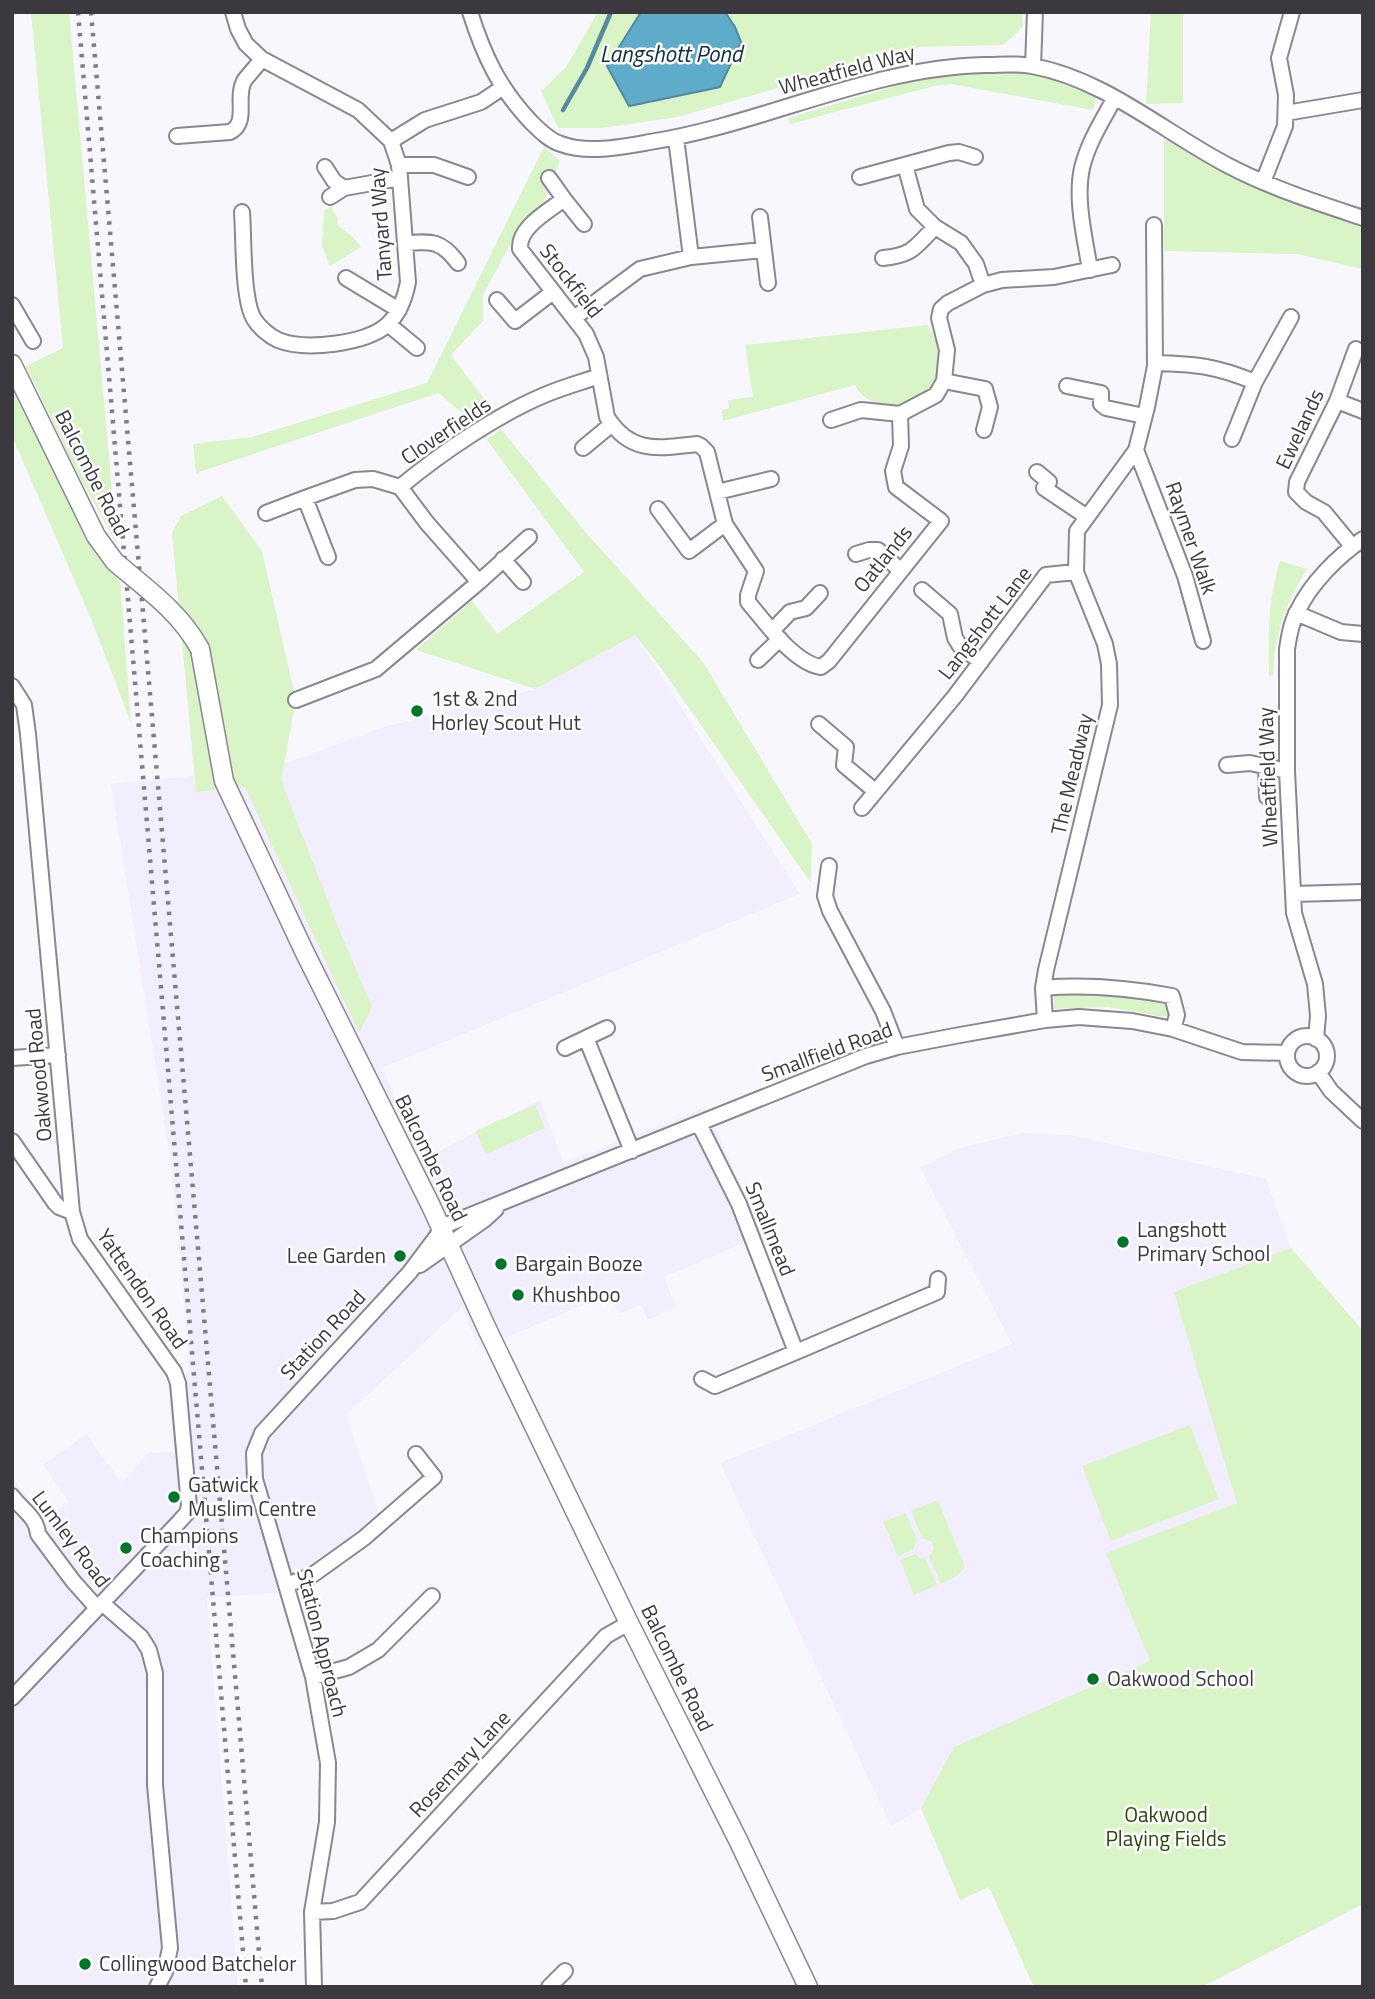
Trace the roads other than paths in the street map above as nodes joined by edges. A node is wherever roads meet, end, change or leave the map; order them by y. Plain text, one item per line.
1 (233, 12) edge
2 (470, 12) edge
3 (1035, 12) edge
4 (1292, 12) edge
5 (262, 59) junction
6 (1033, 66) junction
7 (502, 88) junction
8 (1114, 99) junction
9 (1363, 100) edge
10 (1286, 113) junction
11 (177, 136) dead end
12 (676, 138) junction
13 (391, 141) junction
14 (975, 157) dead end
15 (905, 165) junction
16 (325, 167) dead end
17 (400, 172) junction
18 (468, 177) dead end
19 (860, 177) dead end
20 (549, 178) dead end
21 (1263, 182) junction
22 (344, 188) junction
23 (330, 197) dead end
24 (564, 199) junction
25 (242, 212) dead end
26 (760, 217) dead end
27 (1363, 218) edge
28 (584, 224) dead end
29 (1154, 225) dead end
30 (935, 227) junction
31 (407, 243) junction
32 (763, 250) junction
33 (691, 257) junction
34 (883, 258) dead end
35 (458, 263) dead end
36 (1112, 265) dead end
37 (1090, 270) junction
38 (345, 278) dead end
39 (768, 283) dead end
40 (983, 285) junction
41 (553, 292) junction
42 (498, 300) dead end
43 (12, 305) edge
44 (398, 310) junction
45 (1291, 317) dead end
46 (574, 318) junction
47 (388, 324) junction
48 (33, 341) dead end
49 (416, 348) dead end
50 (1356, 349) dead end
51 (1155, 363) junction
52 (12, 364) edge
53 (599, 376) junction
54 (944, 381) junction
55 (1255, 382) junction
56 (1067, 386) dead end
57 (1337, 401) junction
58 (1363, 411) edge
59 (900, 414) junction
60 (1144, 416) junction
61 (831, 420) dead end
62 (612, 424) junction
63 (984, 430) dead end
64 (1232, 439) dead end
65 (583, 447) dead end
66 (1136, 450) junction
67 (1037, 472) dead end
68 (771, 479) dead end
69 (400, 488) junction
70 (717, 492) junction
71 (305, 498) junction
72 (658, 509) dead end
73 (266, 513) dead end
74 (1087, 517) junction
75 (725, 524) junction
76 (529, 537) dead end
77 (1358, 543) edge
78 (856, 554) dead end
79 (328, 557) dead end
80 (503, 559) junction
81 (901, 570) junction
82 (1076, 572) junction
83 (479, 582) junction
84 (523, 582) dead end
85 (922, 590) dead end
86 (820, 593) dead end
87 (1296, 613) junction
88 (1363, 634) edge
89 (776, 635) junction
90 (1203, 641) dead end
91 (758, 660) dead end
92 (981, 662) junction
93 (12, 686) edge
94 (296, 699) dead end
95 (819, 724) dead end
96 (1227, 765) dead end
97 (1266, 766) junction
98 (1286, 771) junction
99 (875, 792) junction
100 (1266, 797) dead end
101 (862, 808) dead end
102 (829, 866) dead end
103 (1363, 892) edge
104 (1293, 894) junction
105 (1043, 988) junction
106 (1045, 1020) junction
107 (607, 1028) dead end
108 (1173, 1029) junction
109 (586, 1038) junction
110 (1316, 1039) junction
111 (897, 1047) junction
112 (565, 1048) dead end
113 (1287, 1052) junction
114 (58, 1055) junction
115 (12, 1058) edge
116 (1318, 1072) junction
117 (1363, 1121) edge
118 (699, 1124) junction
119 (12, 1140) edge
120 (632, 1151) junction
121 (500, 1205) junction
122 (72, 1212) junction
123 (441, 1227) junction
124 (449, 1245) junction
125 (410, 1272) junction
126 (938, 1286) dead end
127 (796, 1352) junction
128 (709, 1382) dead end
129 (415, 1454) dead end
130 (255, 1479) joint
131 (17, 1502) edge
132 (286, 1585) junction
133 (432, 1596) dead end
134 (100, 1605) junction
135 (629, 1623) junction
136 (313, 1677) junction
137 (12, 1698) edge
138 (312, 1912) junction
139 (565, 1971) dead end
140 (551, 1986) edge
141 (157, 1987) edge
142 (314, 1987) edge
143 (808, 1987) edge

1 - 5 street, Tanyard Way
2 - 7 street, Wheatfield Way
3 - 6 street
4 - 10 street
5 - 11 street
5 - 13 street, Tanyard Way
6 - 8 street, Wheatfield Way
6 - 12 street, Wheatfield Way
7 - 12 street, Wheatfield Way
7 - 13 street
8 - 21 street, Wheatfield Way
8 - 37 street
9 - 10 street
10 - 21 street
12 - 33 street
13 - 17 street, Tanyard Way
14 - 15 street
15 - 19 street
15 - 30 street
16 - 22 street
17 - 18 street
17 - 22 street
17 - 31 street, Tanyard Way
20 - 24 street
21 - 27 street, Wheatfield Way
22 - 23 street
24 - 28 street
24 - 41 street, Stockfield
25 - 47 street, Tanyard Way
26 - 32 street
29 - 51 street
30 - 34 street
30 - 40 street
31 - 35 street
31 - 44 street, Tanyard Way
32 - 33 street
32 - 39 street
33 - 46 street
36 - 37 street
37 - 40 street
38 - 44 street
40 - 54 street
41 - 42 street
41 - 46 street, Stockfield
43 - 48 street
44 - 47 street, Tanyard Way
45 - 55 street
46 - 53 street, Stockfield
47 - 49 street
50 - 57 street, Ewelands
51 - 55 street
51 - 60 street
52 - 123 main road, Balcombe Road, bridge
53 - 62 street, Stockfield
53 - 69 street, Cloverfields
54 - 59 street
54 - 63 street
55 - 64 street
56 - 60 street
57 - 58 street
57 - 77 street, Ewelands
59 - 61 street
59 - 81 street, Oatlands
60 - 66 street
62 - 65 street
62 - 70 street
66 - 74 street
66 - 90 street, Raymer Walk
67 - 74 street
68 - 70 street
69 - 71 street
69 - 83 street, Cloverfields
70 - 75 street
71 - 73 street
71 - 79 street
72 - 75 street
74 - 82 street
75 - 89 street
76 - 80 street
77 - 87 street, Wheatfield Way
78 - 81 street
80 - 83 street
80 - 84 street
81 - 89 street, Oatlands
82 - 92 street, Langshott Lane
82 - 105 street, The Meadway
83 - 94 street
85 - 92 street
86 - 89 street
87 - 88 street
87 - 98 street, Wheatfield Way
89 - 91 street
92 - 99 street, Langshott Lane
93 - 114 street, Oakwood Road
95 - 99 street
96 - 97 street
97 - 98 street
97 - 100 street
98 - 104 street, Wheatfield Way
99 - 101 street, Langshott Lane
102 - 111 street
103 - 104 street
104 - 110 street, Wheatfield Way
105 - 106 street, The Meadway
105 - 108 street
106 - 108 street, Smallfield Road
106 - 111 street, Smallfield Road
107 - 109 street
108 - 113 street, Smallfield Road
109 - 112 street
109 - 120 street
110 - 113 street
110 - 116 street
111 - 118 street, Smallfield Road
113 - 116 street
114 - 115 street
114 - 122 street, Oakwood Road
116 - 117 street
118 - 120 street, Smallfield Road
118 - 127 street, Smallmead
119 - 122 street, Yattendon Road
120 - 121 street, Smallfield Road
121 - 123 street, Smallfield Road
121 - 124 street
122 - 134 street, Yattendon Road
123 - 124 main road, Balcombe Road
123 - 125 street, Station Road
124 - 125 street
124 - 135 main road, Balcombe Road
125 - 130 street, Station Road
126 - 127 street
127 - 128 street
129 - 132 street
130 - 132 street, Station Approach
131 - 134 street, Lumley Road
132 - 136 street, Station Approach
133 - 136 street
134 - 137 street
134 - 141 street, Lumley Road
135 - 138 street, Rosemary Lane
135 - 143 main road, Balcombe Road
136 - 138 street, Station Approach
138 - 142 street, Station Approach
139 - 140 street

